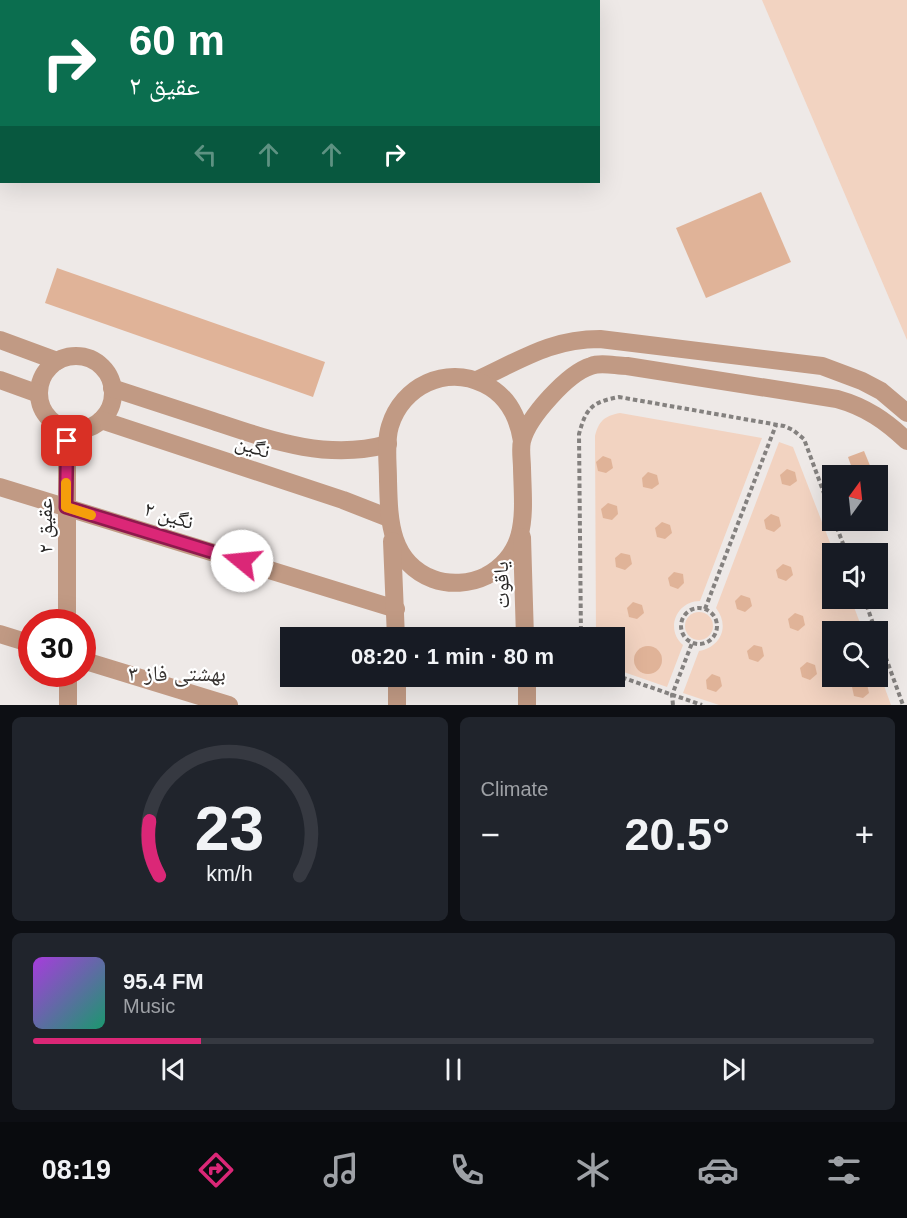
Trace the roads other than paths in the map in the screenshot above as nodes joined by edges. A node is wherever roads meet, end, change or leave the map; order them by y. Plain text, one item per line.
1 (0, 340) edge
2 (57, 361) junction
3 (0, 380) edge
4 (477, 380) junction
5 (112, 388) junction
6 (39, 394) junction
7 (907, 413) edge
8 (101, 420) junction
9 (68, 429) junction
10 (522, 441) junction
11 (907, 441) edge
12 (388, 444) junction
13 (0, 487) edge
14 (66, 507) junction
15 (390, 526) junction
16 (522, 531) junction
17 (67, 609) edge
18 (396, 609) junction
19 (396, 627) edge
20 (525, 627) edge
21 (0, 634) edge
22 (18, 640) edge
23 (96, 664) edge
24 (68, 687) edge
25 (396, 687) edge
26 (527, 687) edge
27 (68, 705) edge
28 (229, 705) edge
29 (397, 705) edge
30 (528, 705) edge

1 - 2 street
2 - 5 street
2 - 6 street
3 - 6 street
4 - 7 street
4 - 10 street
4 - 12 street
5 - 8 street
5 - 12 street, نگین
6 - 9 street
8 - 9 street
8 - 15 street, نگین
9 - 14 street, عقیق ۲
10 - 11 street
10 - 16 street
12 - 15 street
13 - 14 street, نگین ۲
14 - 17 street, عقیق ۲
14 - 18 street, نگین ۲
15 - 16 street
15 - 18 street
16 - 20 street, یاقوت
18 - 19 street
21 - 22 street
23 - 28 street
24 - 27 street
25 - 29 street
26 - 30 street

